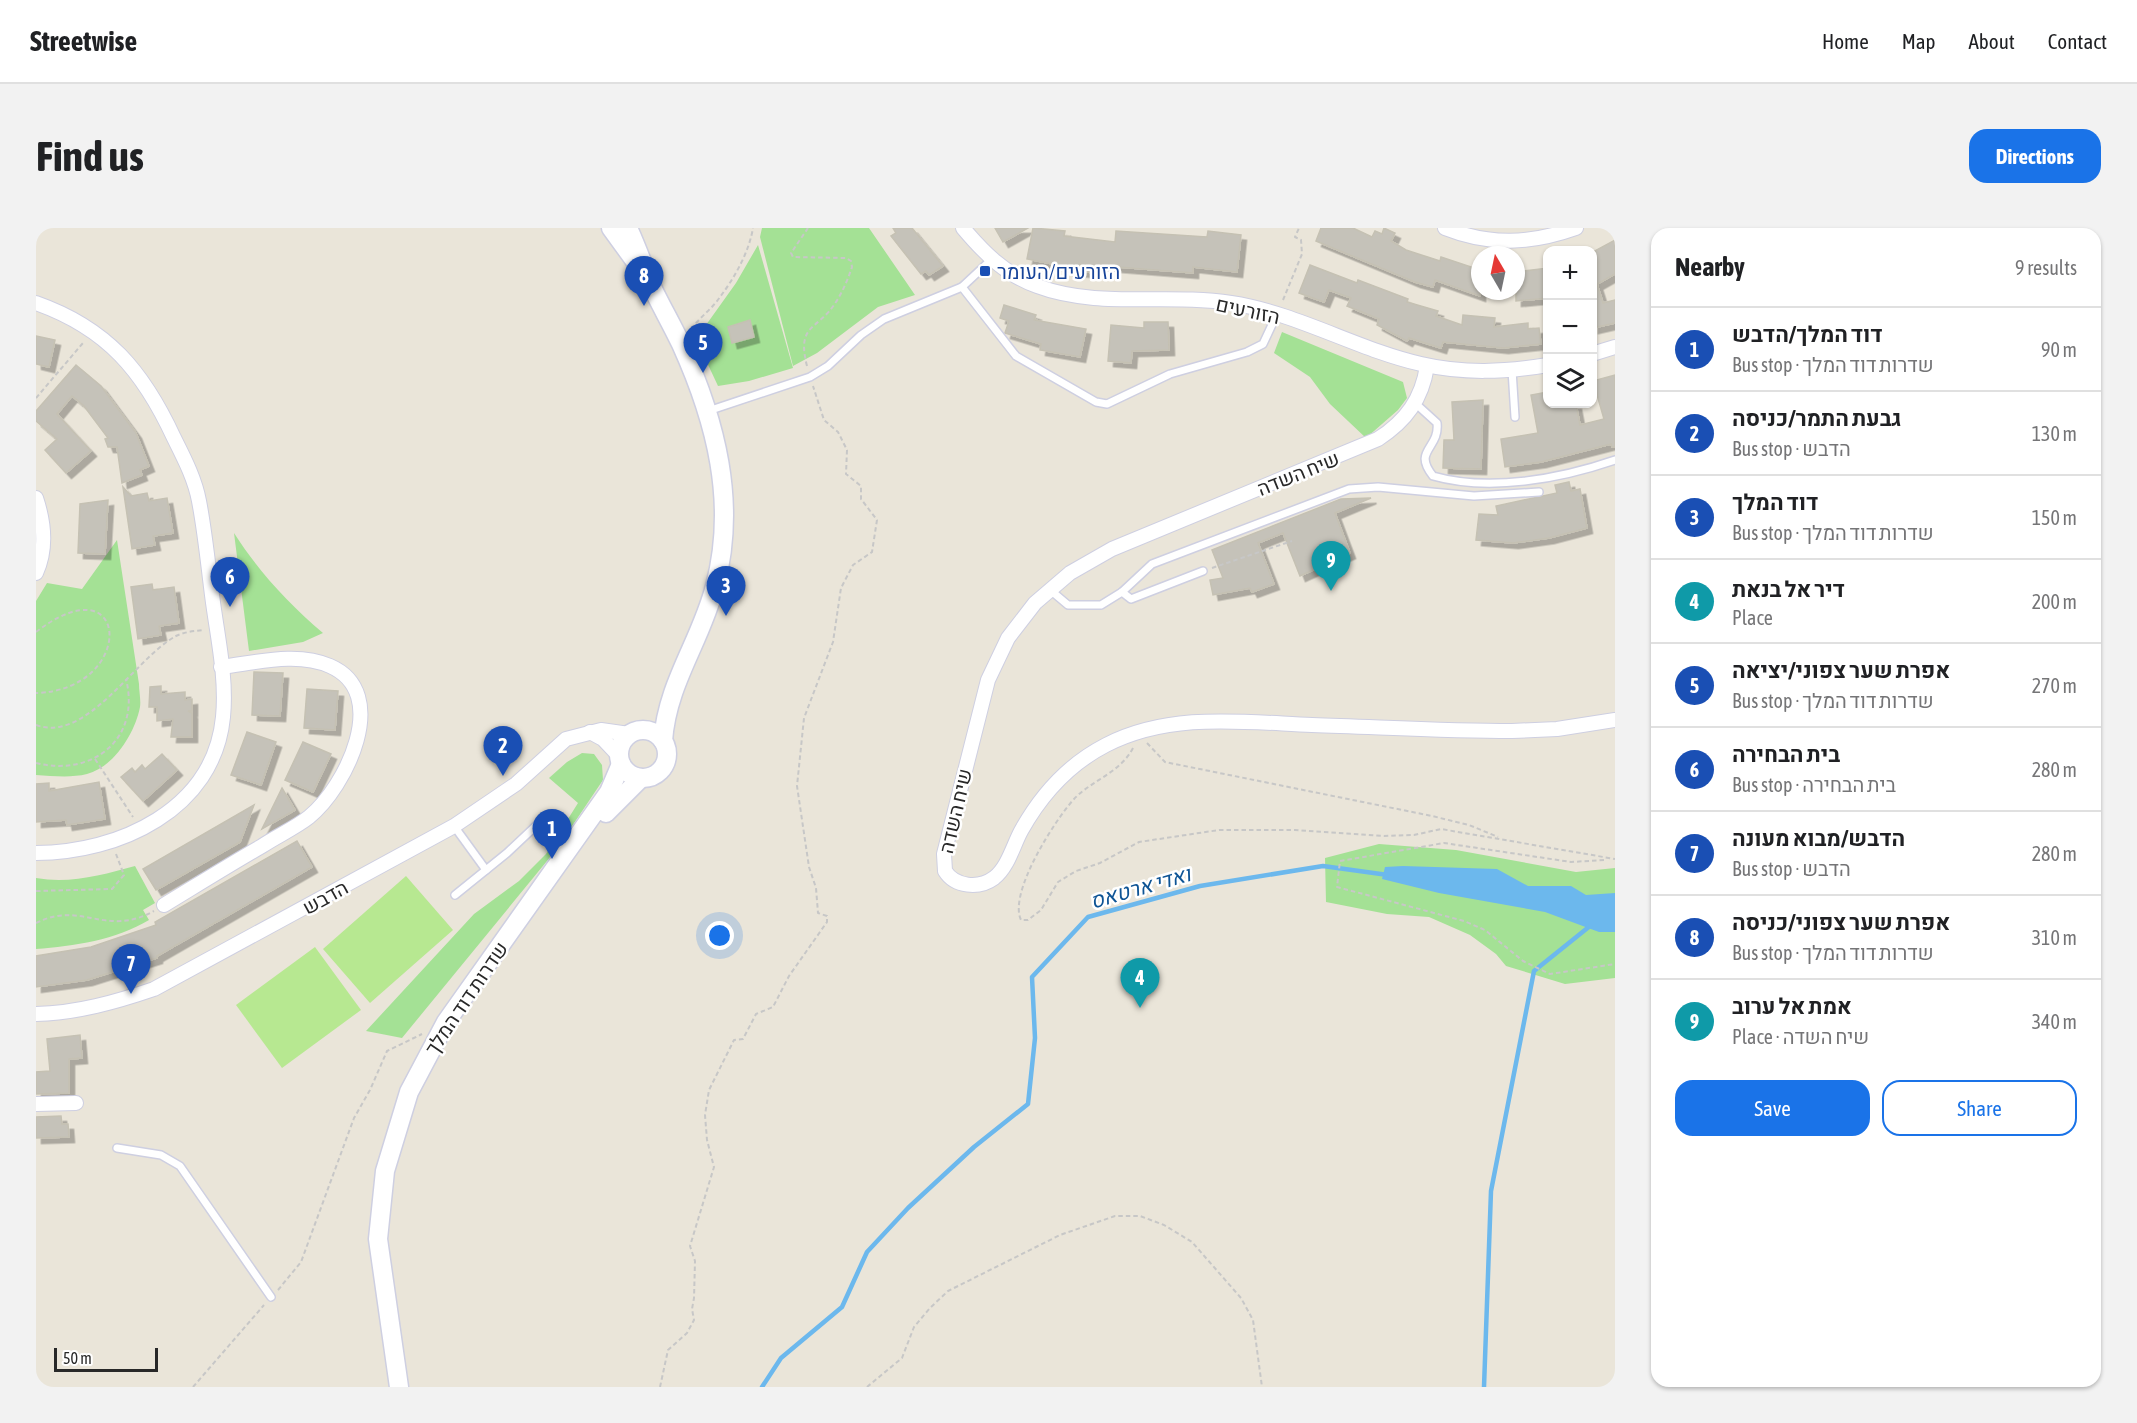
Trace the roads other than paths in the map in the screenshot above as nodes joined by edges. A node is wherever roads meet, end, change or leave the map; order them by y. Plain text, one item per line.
1 (611, 228) edge
2 (628, 228) edge
3 (963, 228) edge
4 (1445, 228) edge
5 (1576, 228) edge
6 (992, 259) junction
7 (652, 287) junction
8 (963, 287) junction
9 (36, 303) edge
10 (1277, 314) junction
11 (1615, 347) edge
12 (1597, 353) edge
13 (1427, 366) junction
14 (1543, 366) edge
15 (1512, 370) junction
16 (1415, 403) junction
17 (707, 411) junction
18 (1515, 417) dead end
19 (1615, 460) edge
20 (1539, 492) dead end
21 (36, 498) edge
22 (1203, 571) road end
23 (36, 573) edge
24 (1049, 589) junction
25 (1122, 592) junction
26 (221, 667) junction
27 (669, 697) junction
28 (1615, 720) edge
29 (590, 732) junction
30 (633, 732) junction
31 (663, 741) junction
32 (620, 760) junction
33 (641, 778) junction
34 (541, 821) dead end
35 (454, 826) junction
36 (36, 853) edge
37 (486, 870) junction
38 (455, 895) dead end
39 (536, 898) junction
40 (164, 905) road end
41 (36, 1014) edge
42 (76, 1103) dead end
43 (36, 1104) edge
44 (117, 1148) dead end
45 (271, 1297) road end
46 (399, 1387) edge

1 - 7 street
2 - 7 street
3 - 6 street, הזורעים
4 - 5 street
6 - 8 lane
6 - 10 street, הזורעים
7 - 17 street
8 - 10 lane
8 - 17 lane
9 - 26 street
10 - 13 street, הזורעים
11 - 12 street
13 - 15 street, הזורעים
13 - 16 street, שיח השדה
14 - 15 street, הזורעים
15 - 18 lane
16 - 19 lane
16 - 24 street, שיח השדה
17 - 27 street
20 - 25 lane
21 - 23 street
22 - 25 lane
24 - 25 lane
24 - 28 street, שיח השדה
26 - 36 street
26 - 40 street
27 - 30 street
27 - 31 street
29 - 30 street, הדבש
29 - 32 street
29 - 35 street, הדבש
30 - 31 street
30 - 32 street
31 - 33 street
32 - 33 street
32 - 39 street, שדרות דוד המלך
33 - 39 street, שדרות דוד המלך
34 - 37 lane
35 - 37 lane
35 - 41 street, הדבש
37 - 38 lane
39 - 46 street, שדרות דוד המלך
42 - 43 street
44 - 45 lane

